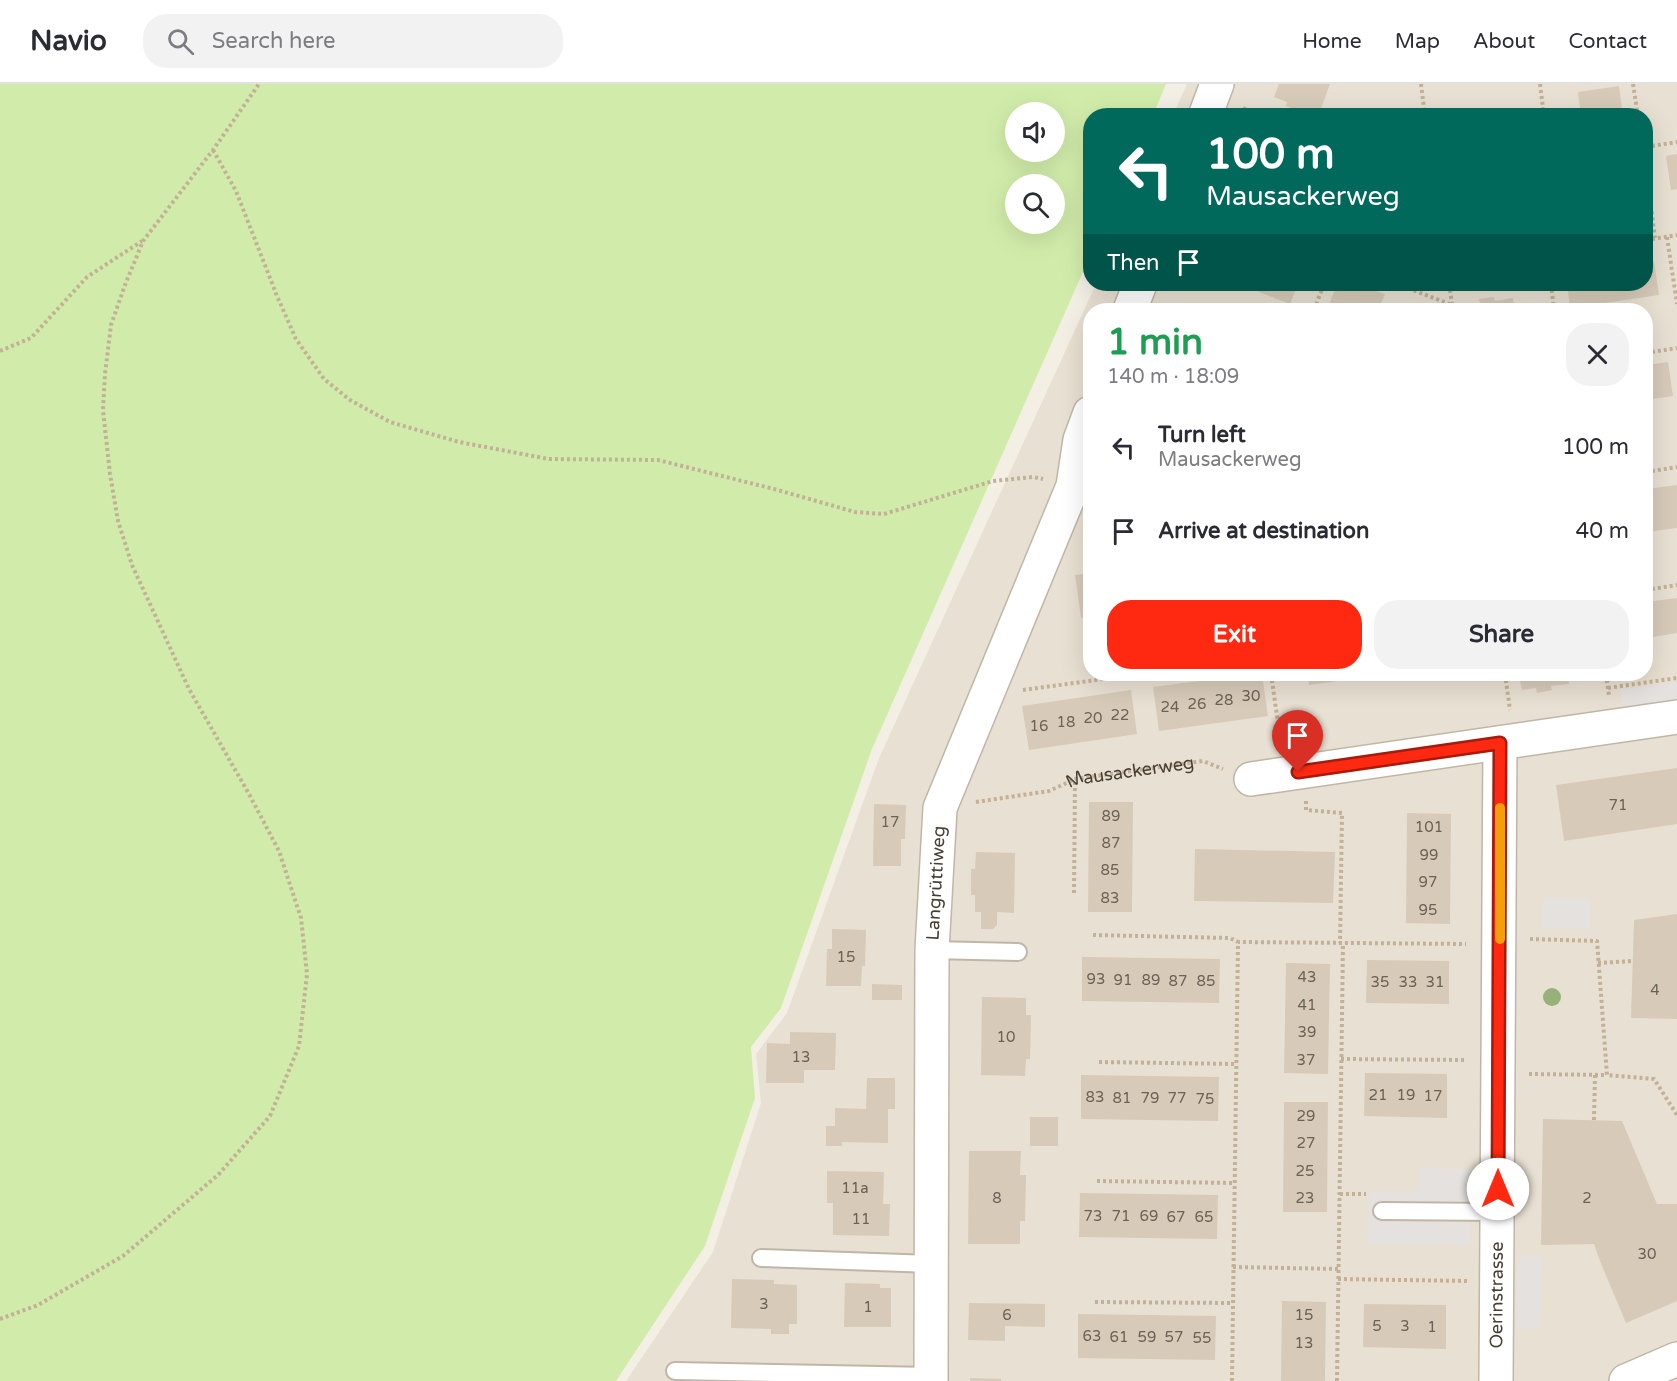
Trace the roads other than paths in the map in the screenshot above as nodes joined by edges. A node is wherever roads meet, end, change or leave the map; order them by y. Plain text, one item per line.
1 (1217, 84) edge
2 (1208, 108) edge
3 (1083, 432) edge
4 (1677, 717) edge
5 (1500, 743) junction
6 (1251, 779) road end
7 (932, 951) junction
8 (1018, 952) dead end
9 (1382, 1210) dead end
10 (1498, 1212) junction
11 (761, 1258) dead end
12 (932, 1264) junction
13 (1677, 1359) edge
14 (675, 1371) dead end
15 (931, 1379) edge
16 (1496, 1381) edge
17 (1626, 1381) edge

1 - 2 street
3 - 7 street, Langrüttiweg
4 - 5 street
5 - 6 street
5 - 10 street, Oerinstrasse
7 - 8 lane
7 - 12 street, Langrüttiweg
9 - 10 lane
10 - 16 street, Oerinstrasse
11 - 12 lane
12 - 15 street, Langrüttiweg
13 - 17 street
14 - 15 lane

